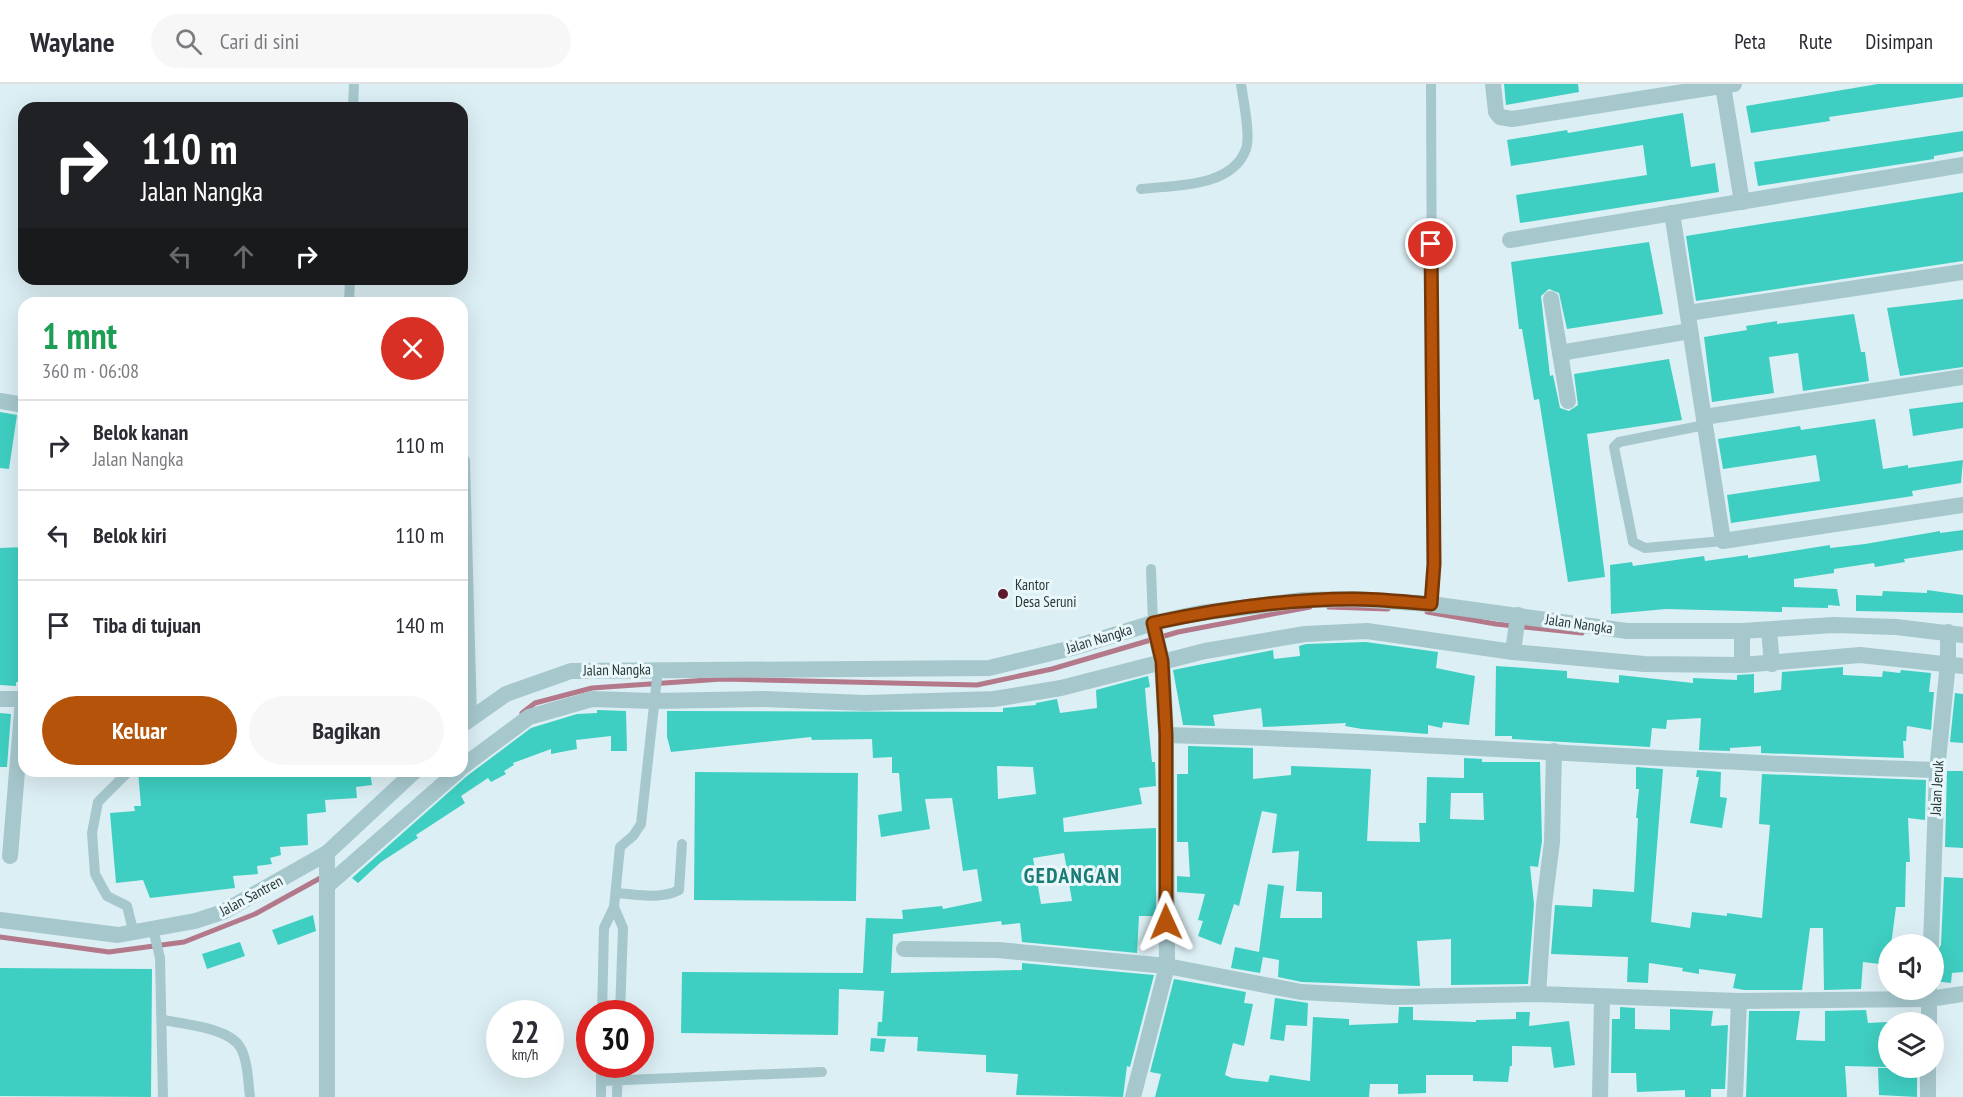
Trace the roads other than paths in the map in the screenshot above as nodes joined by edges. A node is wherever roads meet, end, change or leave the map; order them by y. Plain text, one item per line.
1 (354, 84) edge
2 (1241, 84) edge
3 (1431, 84) edge
4 (1493, 84) edge
5 (1728, 85) edge
6 (353, 102) edge
7 (1963, 165) edge
8 (1142, 189) dead end
9 (1742, 202) junction
10 (1672, 213) junction
11 (1510, 240) dead end
12 (1963, 272) edge
13 (1551, 299) dead end
14 (1688, 313) junction
15 (1690, 331) junction
16 (1560, 353) junction
17 (1963, 377) edge
18 (0, 401) edge
19 (1568, 401) dead end
20 (18, 404) edge
21 (1704, 421) junction
22 (1963, 505) edge
23 (1723, 542) junction
24 (1151, 569) dead end
25 (1431, 604) junction
26 (1518, 620) junction
27 (1769, 631) junction
28 (1742, 633) junction
29 (1953, 634) edge
30 (1158, 644) junction
31 (1513, 649) junction
32 (1772, 660) junction
33 (1742, 662) junction
34 (1953, 663) edge
35 (658, 672) junction
36 (0, 699) edge
37 (18, 699) edge
38 (654, 699) junction
39 (468, 711) edge
40 (1166, 735) junction
41 (1554, 751) junction
42 (468, 763) edge
43 (18, 766) edge
44 (1937, 770) junction
45 (123, 777) edge
46 (409, 777) edge
47 (451, 777) edge
48 (682, 844) dead end
49 (10, 856) dead end
50 (327, 857) junction
51 (328, 882) junction
52 (616, 893) junction
53 (614, 907) junction
54 (0, 920) edge
55 (134, 934) junction
56 (155, 934) junction
57 (1931, 934) edge
58 (904, 949) dead end
59 (1167, 966) junction
60 (1538, 994) junction
61 (1963, 994) edge
62 (1944, 995) edge
63 (1602, 997) junction
64 (1878, 997) edge
65 (602, 1000) edge
66 (620, 1000) edge
67 (1740, 1001) junction
68 (163, 1020) junction
69 (822, 1072) dead end
70 (1928, 1078) edge
71 (601, 1081) joint
72 (618, 1081) junction
73 (162, 1097) edge
74 (250, 1097) edge
75 (327, 1097) edge
76 (601, 1097) edge
77 (617, 1097) edge
78 (1133, 1097) edge
79 (1600, 1097) edge
80 (1735, 1097) edge
81 (1928, 1097) edge

1 - 6 lane
2 - 8 lane
3 - 25 lane
4 - 5 street
5 - 9 street
7 - 9 street
9 - 10 street
10 - 11 street
10 - 14 street
12 - 14 street
13 - 16 street
14 - 15 street
15 - 16 street
15 - 21 street
16 - 19 street
17 - 21 street
18 - 20 street
21 - 23 street
21 - 23 lane
22 - 23 street
24 - 30 lane
25 - 26 street, Jalan Nangka
25 - 30 street, Jalan Nangka
26 - 28 street, Jalan Nangka
26 - 31 street
27 - 28 street, Jalan Nangka
27 - 29 street, Jalan Nangka
27 - 32 street
28 - 33 street
29 - 34 street, Jalan Jeruk
30 - 31 street
30 - 35 street, Jalan Nangka
30 - 38 street
30 - 40 street
31 - 33 street
32 - 33 street
32 - 34 street
34 - 44 street, Jalan Jeruk
35 - 38 lane
35 - 39 street, Jalan Nangka
36 - 37 street
38 - 42 street
38 - 52 lane
40 - 41 street
40 - 59 street
41 - 44 street
41 - 60 street
43 - 49 street
44 - 57 street, Jalan Jeruk
45 - 55 lane
46 - 50 street, Jalan Santren
47 - 51 street
48 - 52 lane
50 - 51 street
50 - 56 street, Jalan Santren
51 - 75 street
52 - 53 lane
53 - 65 lane
53 - 66 lane
54 - 55 street, Jalan Santren
55 - 56 street, Jalan Santren
56 - 68 lane
58 - 59 street
59 - 60 street
59 - 78 street
60 - 63 street
61 - 62 street
63 - 67 street
63 - 79 street
64 - 67 street
67 - 80 street
68 - 73 lane
68 - 74 lane
69 - 72 lane
70 - 81 street
71 - 72 lane
71 - 76 lane
72 - 77 lane

